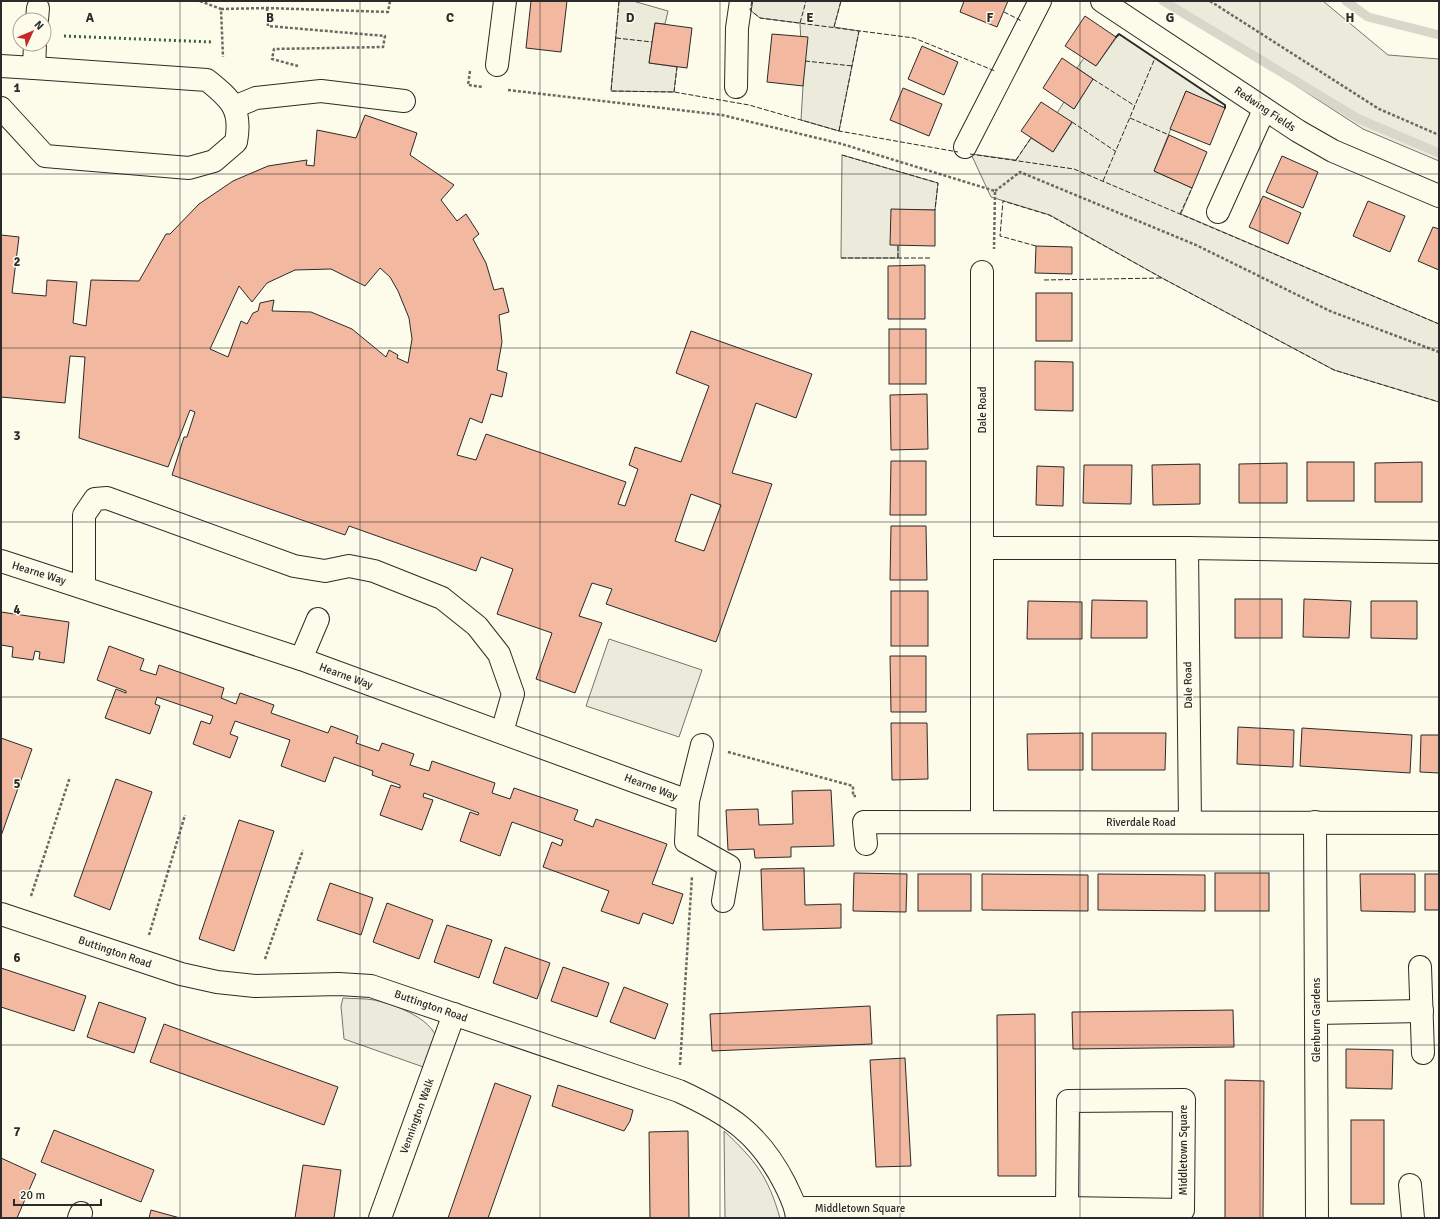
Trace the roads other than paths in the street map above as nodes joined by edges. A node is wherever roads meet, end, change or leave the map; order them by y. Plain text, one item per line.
1 (505, 1) edge
2 (741, 1) edge
3 (1040, 1) edge
4 (1102, 1) edge
5 (35, 52) edge
6 (497, 65) dead end
7 (1, 66) edge
8 (34, 68) junction
9 (736, 87) dead end
10 (404, 101) dead end
11 (234, 107) junction
12 (1, 108) edge
13 (1264, 110) junction
14 (965, 147) dead end
15 (1439, 196) edge
16 (1218, 212) dead end
17 (982, 272) road end
18 (982, 548) junction
19 (1187, 548) junction
20 (1439, 552) edge
21 (1, 561) edge
22 (84, 587) junction
23 (318, 620) dead end
24 (301, 659) junction
25 (502, 732) junction
26 (702, 745) road end
27 (688, 801) junction
28 (982, 822) junction
29 (1190, 822) junction
30 (1315, 822) junction
31 (1439, 823) edge
32 (866, 844) dead end
33 (723, 900) dead end
34 (1, 914) edge
35 (1420, 967) dead end
36 (1422, 1011) junction
37 (1316, 1013) junction
38 (454, 1014) junction
39 (1423, 1053) dead end
40 (1410, 1185) dead end
41 (1068, 1208) junction
42 (797, 1213) edge
43 (380, 1218) edge
44 (1318, 1218) edge
45 (1413, 1218) edge

1 - 6 street
2 - 9 street
3 - 14 street
4 - 13 street, Redwing Fields
5 - 8 street
7 - 8 street
8 - 11 street
10 - 11 street
11 - 12 street
13 - 15 street, Redwing Fields
13 - 16 street
17 - 18 street, Dale Road
18 - 19 street
18 - 28 street, Dale Road
19 - 20 street
19 - 29 street, Dale Road
21 - 22 street, Hearne Way
22 - 24 street, Hearne Way
22 - 25 street
23 - 24 street
24 - 25 street, Hearne Way
25 - 27 street, Hearne Way
26 - 27 street, Hearne Way
27 - 33 street, Hearne Way
28 - 29 street, Riverdale Road
28 - 32 street, Riverdale Road
29 - 30 street, Riverdale Road
30 - 31 street, Riverdale Road
30 - 37 street, Glenburn Gardens
34 - 38 street, Buttington Road
35 - 36 street
36 - 37 street
36 - 39 street
37 - 44 street, Glenburn Gardens
38 - 42 street, Buttington Road
38 - 43 street, Vennington Walk
40 - 45 street
41 - 41 street, Middletown Square
41 - 42 street, Middletown Square

